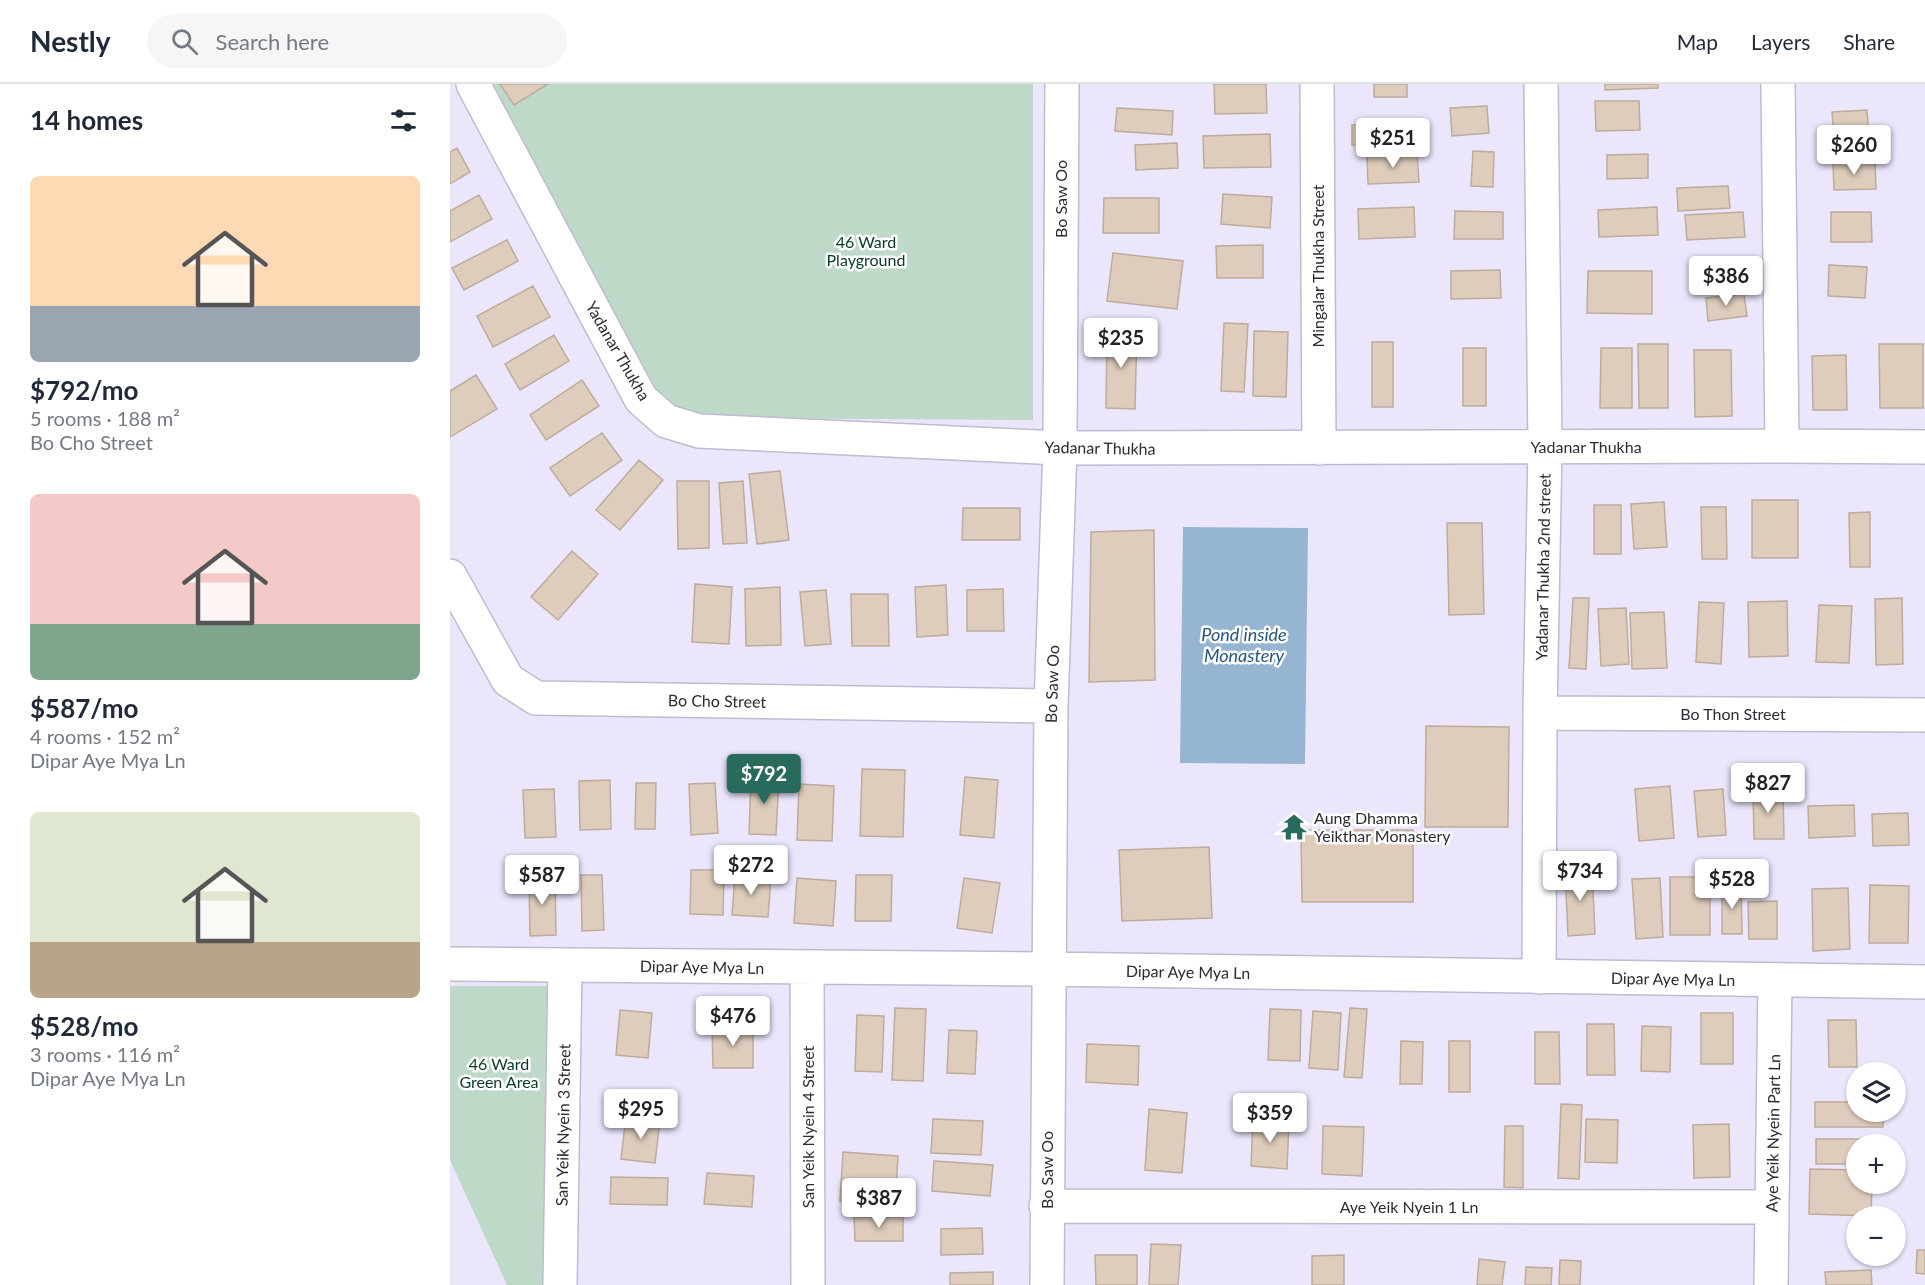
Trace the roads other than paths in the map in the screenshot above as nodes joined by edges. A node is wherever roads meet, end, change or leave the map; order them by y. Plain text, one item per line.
1 (474, 84) edge
2 (1062, 84) edge
3 (1317, 84) edge
4 (1541, 84) edge
5 (1778, 84) edge
6 (1782, 446) junction
7 (1545, 447) junction
8 (1925, 447) edge
9 (1060, 448) junction
10 (1319, 448) junction
11 (450, 576) edge
12 (1051, 706) junction
13 (1540, 713) junction
14 (1925, 715) edge
15 (450, 964) edge
16 (565, 966) junction
17 (807, 968) junction
18 (1048, 969) junction
19 (1539, 977) junction
20 (1775, 980) junction
21 (1925, 982) edge
22 (1046, 1206) junction
23 (1771, 1207) junction
24 (560, 1285) edge
25 (808, 1285) edge
26 (1047, 1285) edge
27 (1771, 1285) edge

1 - 9 street, Yadanar Thukha
2 - 9 street, Bo Saw Oo
3 - 10 street, Mingalar Thukha Street
4 - 7 street, Yadanar Thukha 2nd street
5 - 6 street
6 - 7 street, Yadanar Thukha
6 - 8 street, Yadanar Thukha
7 - 10 street, Yadanar Thukha
7 - 13 street, Yadanar Thukha 2nd street
9 - 10 street, Yadanar Thukha
9 - 12 street, Bo Saw Oo
11 - 12 street, Bo Cho Street
12 - 18 street, Bo Saw Oo
13 - 14 street, Bo Thon Street
13 - 19 street, Yadanar Thukha 2nd street
15 - 16 street, Dipar Aye Mya Ln
16 - 17 street, Dipar Aye Mya Ln
16 - 24 street, San Yeik Nyein 3 Street
17 - 18 street, Dipar Aye Mya Ln
17 - 25 street, San Yeik Nyein 4 Street
18 - 19 street, Dipar Aye Mya Ln
18 - 22 street, Bo Saw Oo
19 - 20 street, Dipar Aye Mya Ln
20 - 21 street, Dipar Aye Mya Ln
20 - 23 street, Aye Yeik Nyein Part Ln
22 - 23 street, Aye Yeik Nyein 1 Ln
22 - 26 street, Bo Saw Oo
23 - 27 street, Aye Yeik Nyein Part Ln

